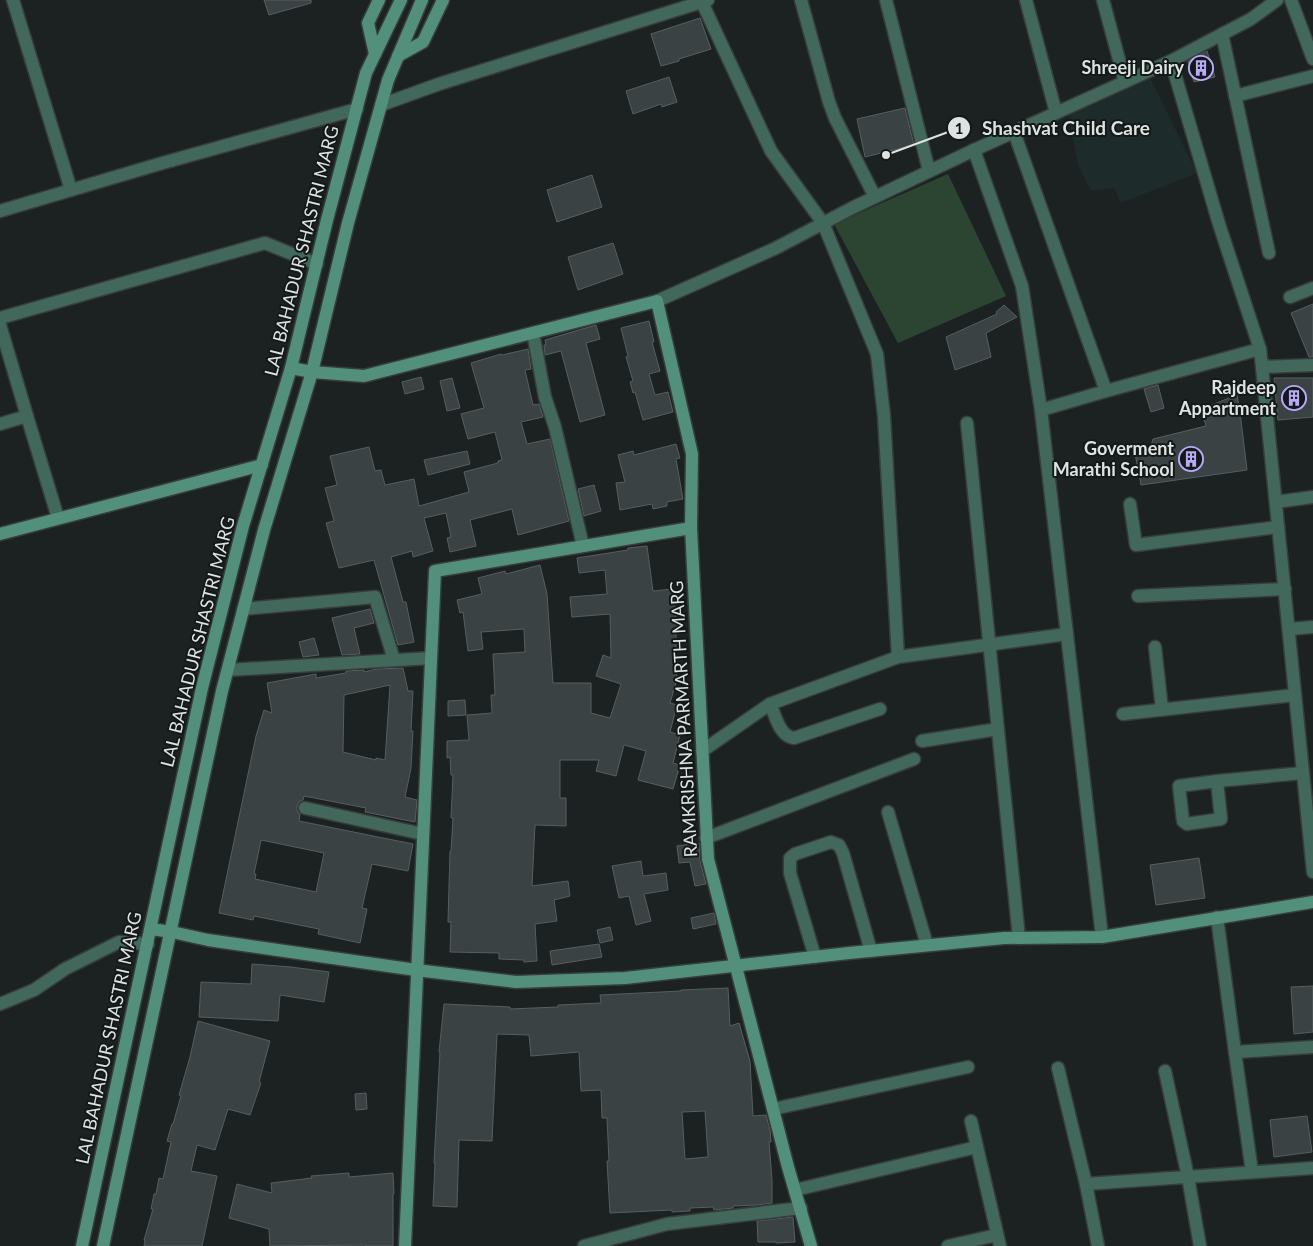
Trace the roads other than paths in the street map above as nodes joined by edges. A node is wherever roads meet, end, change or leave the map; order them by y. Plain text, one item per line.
1 (13, 0) edge
2 (379, 0) edge
3 (401, 0) edge
4 (422, 0) edge
5 (443, 0) edge
6 (801, 0) edge
7 (886, 0) edge
8 (1026, 0) edge
9 (1103, 0) edge
10 (1277, 0) edge
11 (1291, 0) edge
12 (703, 1) edge
13 (1222, 34) junction
14 (375, 54) junction
15 (398, 56) junction
16 (1313, 58) edge
17 (1171, 61) junction
18 (1313, 76) edge
19 (1125, 82) junction
20 (1235, 96) junction
21 (381, 105) junction
22 (356, 110) junction
23 (1056, 113) junction
24 (1014, 132) junction
25 (974, 150) junction
26 (929, 171) junction
27 (71, 190) junction
28 (876, 197) junction
29 (0, 211) edge
30 (823, 223) junction
31 (1269, 253) dead end
32 (317, 264) junction
33 (1313, 288) edge
34 (1290, 296) dead end
35 (657, 301) junction
36 (0, 318) edge
37 (0, 325) edge
38 (533, 333) junction
39 (1260, 349) junction
40 (1313, 365) edge
41 (1262, 367) junction
42 (291, 368) junction
43 (312, 372) junction
44 (1106, 391) junction
45 (1040, 410) junction
46 (27, 416) junction
47 (967, 423) dead end
48 (0, 424) edge
49 (262, 465) junction
50 (1313, 497) edge
51 (1276, 502) junction
52 (1130, 504) dead end
53 (58, 518) junction
54 (1278, 527) junction
55 (691, 528) junction
56 (0, 534) edge
57 (583, 546) junction
58 (1284, 589) junction
59 (1138, 596) dead end
60 (244, 609) junction
61 (1313, 627) edge
62 (1289, 629) junction
63 (1067, 634) junction
64 (989, 644) junction
65 (1155, 647) dead end
66 (898, 657) junction
67 (431, 658) junction
68 (394, 660) junction
69 (228, 670) junction
70 (1295, 695) junction
71 (770, 704) junction
72 (880, 709) dead end
73 (1162, 709) junction
74 (1123, 714) dead end
75 (998, 730) junction
76 (1313, 736) edge
77 (1299, 737) junction
78 (922, 741) dead end
79 (702, 752) junction
80 (914, 759) dead end
81 (1303, 773) junction
82 (1218, 781) dead end
83 (1309, 794) edge
84 (305, 808) dead end
85 (888, 812) dead end
86 (423, 834) junction
87 (706, 838) junction
88 (1313, 872) edge
89 (1313, 902) edge
90 (1217, 917) junction
91 (151, 929) junction
92 (172, 932) junction
93 (1102, 937) junction
94 (1019, 938) junction
95 (148, 944) junction
96 (927, 945) junction
97 (871, 951) junction
98 (815, 956) junction
99 (736, 966) junction
100 (416, 970) junction
101 (0, 1004) edge
102 (1313, 1047) edge
103 (1235, 1052) junction
104 (968, 1067) dead end
105 (1058, 1068) dead end
106 (1165, 1071) dead end
107 (773, 1110) junction
108 (971, 1121) dead end
109 (977, 1147) junction
110 (1313, 1168) edge
111 (1252, 1172) junction
112 (1188, 1177) junction
113 (1086, 1184) junction
114 (795, 1190) junction
115 (801, 1208) junction
116 (998, 1241) edge
117 (82, 1246) edge
118 (103, 1246) edge
119 (405, 1246) edge
120 (584, 1246) edge
121 (811, 1246) edge
122 (948, 1246) edge
123 (1098, 1246) edge
124 (1200, 1246) edge

1 - 27 street
2 - 14 main road
3 - 14 main road, LAL BAHADUR SHASTRI MARG
4 - 15 main road, LAL BAHADUR SHASTRI MARG
5 - 15 main road
6 - 28 street
7 - 26 street
8 - 23 street
9 - 19 street
10 - 13 street
11 - 16 street
12 - 21 street
12 - 30 street
13 - 17 street
13 - 20 street
14 - 22 main road, LAL BAHADUR SHASTRI MARG
15 - 21 main road, LAL BAHADUR SHASTRI MARG
17 - 19 street
17 - 39 street
18 - 20 street
19 - 23 street
20 - 31 street
21 - 43 main road, LAL BAHADUR SHASTRI MARG
22 - 27 street
22 - 32 main road, LAL BAHADUR SHASTRI MARG
23 - 24 street
24 - 25 street
24 - 44 street
25 - 26 street
25 - 45 street
26 - 28 street
27 - 29 street
28 - 30 street
30 - 35 street
30 - 66 street
32 - 36 street
32 - 42 main road, LAL BAHADUR SHASTRI MARG
33 - 34 street
35 - 38 main road
35 - 55 main road, RAMKRISHNA PARMARTH MARG
37 - 46 street
38 - 43 main road
38 - 57 street
39 - 41 street
39 - 44 street
40 - 41 street
41 - 51 street
42 - 43 main road
42 - 49 main road, LAL BAHADUR SHASTRI MARG
43 - 60 main road, LAL BAHADUR SHASTRI MARG
44 - 45 street
45 - 63 street
46 - 48 street
46 - 53 street
47 - 64 street
49 - 53 main road
49 - 91 main road, LAL BAHADUR SHASTRI MARG
50 - 51 street
51 - 54 street
52 - 54 street
53 - 56 main road
54 - 58 street
55 - 57 main road
55 - 79 main road, RAMKRISHNA PARMARTH MARG
57 - 67 main road
58 - 59 street
58 - 62 street
60 - 68 street
60 - 69 main road, LAL BAHADUR SHASTRI MARG
61 - 62 street
62 - 70 street
63 - 64 street
63 - 93 street
64 - 66 street
64 - 75 street
65 - 73 street
66 - 71 street
67 - 68 street
67 - 86 main road
68 - 69 street
69 - 92 main road, LAL BAHADUR SHASTRI MARG
70 - 73 street
70 - 77 street
71 - 72 street
71 - 79 street
73 - 74 street
75 - 78 street
75 - 94 street
76 - 77 street
77 - 81 street
79 - 87 main road, RAMKRISHNA PARMARTH MARG
80 - 87 street
81 - 82 street
81 - 83 street
83 - 88 street
84 - 86 street
85 - 96 street
86 - 100 main road
87 - 99 main road, RAMKRISHNA PARMARTH MARG
89 - 90 main road
90 - 93 main road
90 - 103 street
91 - 92 main road
91 - 95 main road, LAL BAHADUR SHASTRI MARG
92 - 100 main road
92 - 118 main road, LAL BAHADUR SHASTRI MARG
93 - 94 main road
94 - 96 main road
95 - 101 street
95 - 117 main road, LAL BAHADUR SHASTRI MARG
96 - 97 main road
97 - 98 main road
97 - 98 street
98 - 99 main road
99 - 100 main road
99 - 107 main road, RAMKRISHNA PARMARTH MARG
100 - 119 main road
102 - 103 street
103 - 111 street
104 - 107 street
105 - 113 street
106 - 112 street
107 - 114 main road, RAMKRISHNA PARMARTH MARG
108 - 109 street
109 - 114 street
109 - 116 street
110 - 111 street
111 - 112 street
112 - 113 street
112 - 124 street
113 - 123 street
114 - 115 main road, RAMKRISHNA PARMARTH MARG
115 - 120 street
115 - 121 main road, RAMKRISHNA PARMARTH MARG
116 - 122 street

